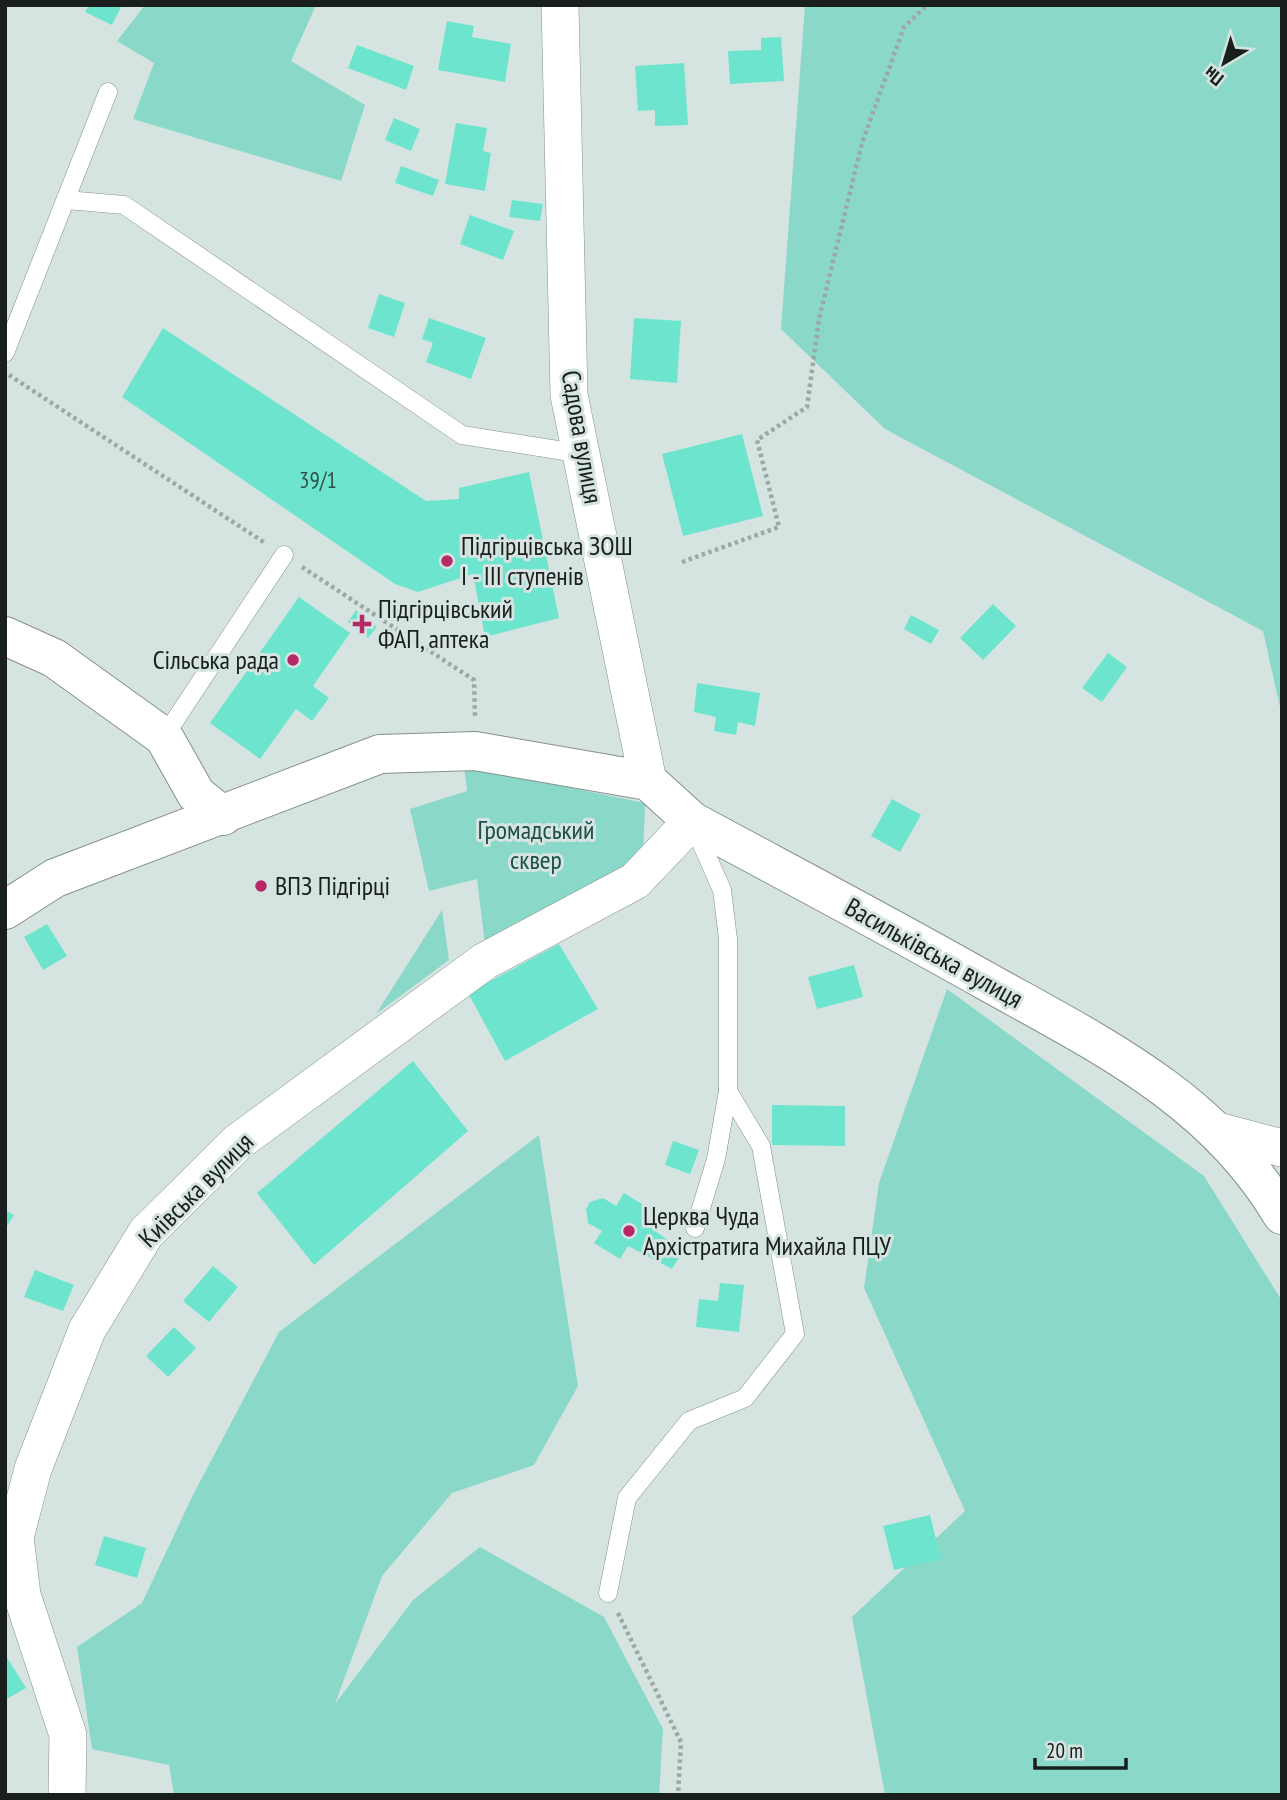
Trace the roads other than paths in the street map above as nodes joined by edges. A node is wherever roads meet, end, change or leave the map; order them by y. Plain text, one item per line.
1 (560, 5) edge
2 (108, 92) dead end
3 (66, 200) junction
4 (5, 353) edge
5 (583, 454) junction
6 (284, 555) dead end
7 (5, 636) edge
8 (164, 737) junction
9 (648, 781) junction
10 (223, 816) junction
11 (692, 821) junction
12 (5, 910) edge
13 (728, 1091) junction
14 (1217, 1131) junction
15 (1282, 1148) edge
16 (1282, 1215) edge
17 (695, 1228) dead end
18 (608, 1593) road end
19 (67, 1795) edge

1 - 5 street, Садова вулиця
2 - 3 lane
3 - 4 lane
3 - 5 lane
5 - 9 street, Садова вулиця
6 - 8 lane
7 - 8 street
8 - 10 street
9 - 10 street
9 - 11 street, Васильківська вулиця
10 - 12 street
11 - 13 lane
11 - 14 street, Васильківська вулиця
11 - 19 street, Київська вулиця
13 - 17 lane
13 - 18 lane
14 - 15 street, Васильківська вулиця
14 - 16 street, Васильківська вулиця

